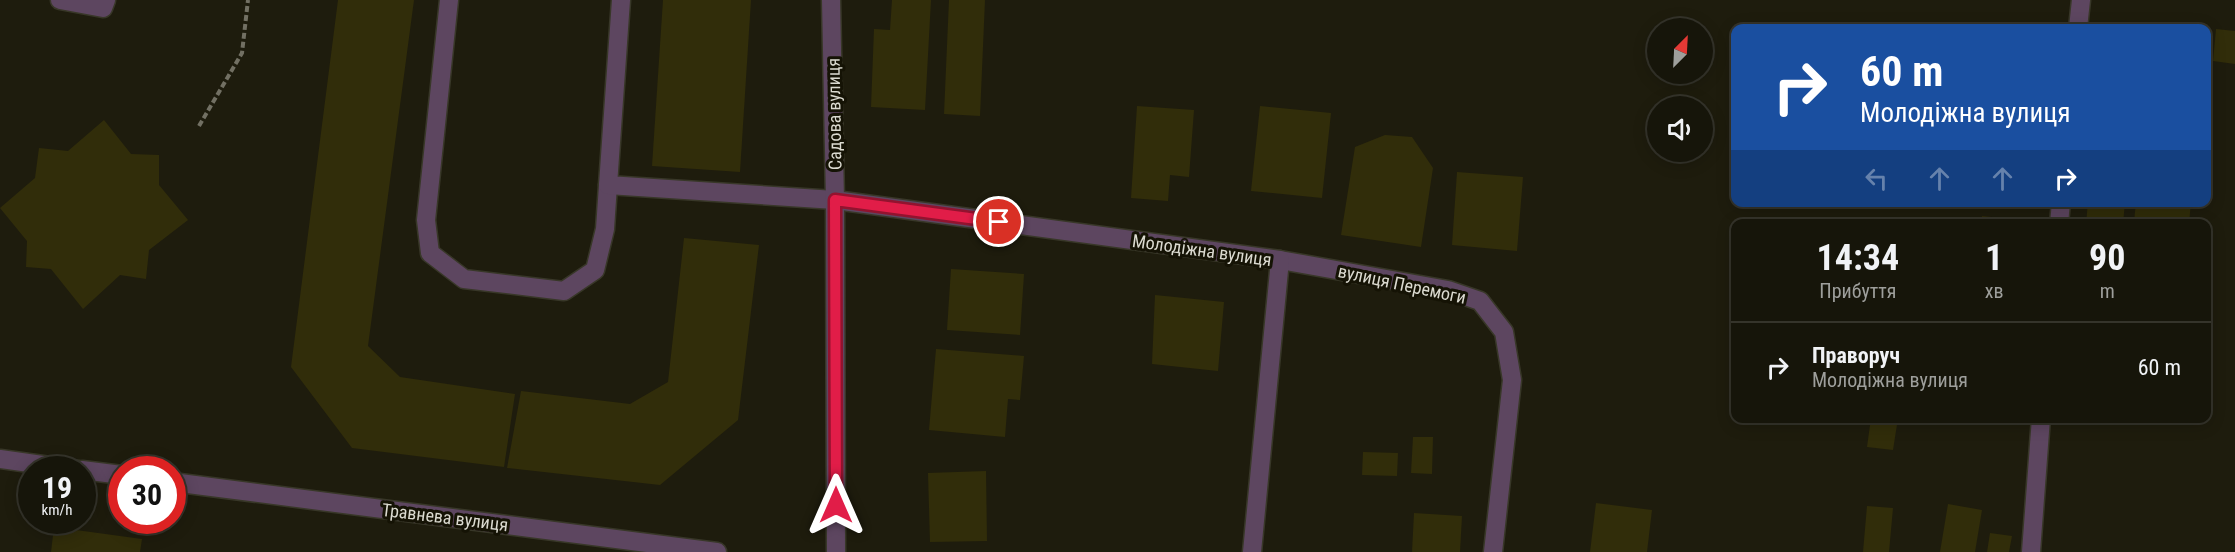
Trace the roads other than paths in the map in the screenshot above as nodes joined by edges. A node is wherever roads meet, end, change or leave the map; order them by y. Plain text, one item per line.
1 (60, 0) edge
2 (106, 0) edge
3 (448, 0) edge
4 (621, 0) edge
5 (831, 0) edge
6 (2080, 0) edge
7 (2078, 24) edge
8 (608, 185) junction
9 (835, 200) junction
10 (1280, 260) junction
11 (2042, 423) edge
12 (0, 459) edge
13 (18, 462) edge
14 (186, 484) edge
15 (717, 552) edge
16 (836, 552) edge
17 (1252, 552) edge
18 (1493, 552) edge
19 (2031, 552) edge

1 - 2 street
3 - 8 street
4 - 8 street
5 - 9 street, Садова вулиця
6 - 7 street
8 - 9 street, Молодіжна вулиця
9 - 10 street, Молодіжна вулиця
9 - 16 street, Садова вулиця
10 - 17 street, Молодіжна вулиця
10 - 18 street, вулиця Перемоги
11 - 19 street
12 - 13 street
14 - 15 street, Травнева вулиця

